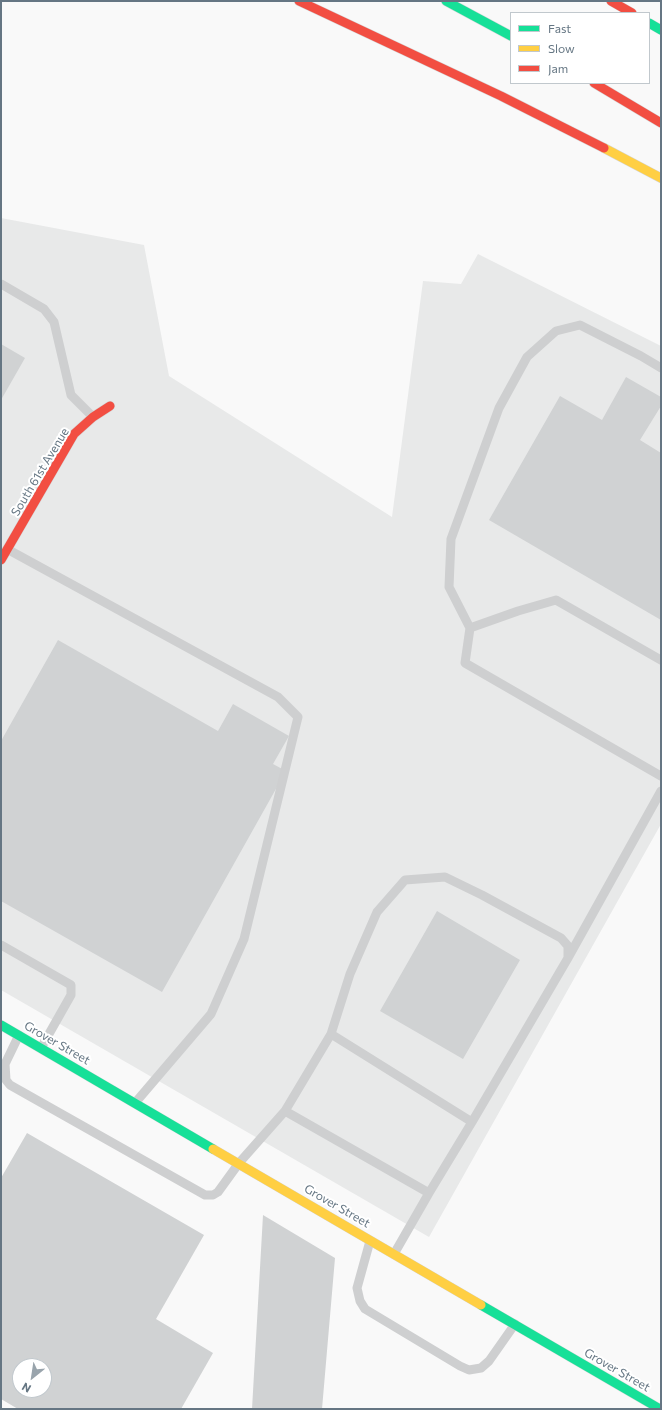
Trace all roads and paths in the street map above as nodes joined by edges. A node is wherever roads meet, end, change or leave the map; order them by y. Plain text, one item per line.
1 (299, 1) edge
2 (446, 1) edge
3 (459, 1) edge
4 (612, 1) edge
5 (630, 12) edge
6 (650, 24) edge
7 (661, 30) edge
8 (510, 32) edge
9 (510, 35) edge
10 (596, 84) edge
11 (661, 123) edge
12 (661, 178) edge
13 (1, 284) edge
14 (661, 368) edge
15 (110, 406) dead end
16 (93, 417) junction
17 (4, 547) edge
18 (1, 560) edge
19 (470, 628) junction
20 (661, 660) edge
21 (661, 776) edge
22 (661, 791) edge
23 (1, 945) edge
24 (568, 958) junction
25 (1, 1025) edge
26 (331, 1034) junction
27 (19, 1035) junction
28 (41, 1048) junction
29 (135, 1103) junction
30 (285, 1112) junction
31 (472, 1122) junction
32 (239, 1163) junction
33 (429, 1193) junction
34 (371, 1240) junction
35 (394, 1254) junction
36 (515, 1324) junction
37 (660, 1409) edge

1 - 12 main road
2 - 9 main road
3 - 8 main road
4 - 5 main road
6 - 7 main road
10 - 11 main road
13 - 16 lane
14 - 19 lane
15 - 16 main road, South 61st Avenue
16 - 17 main road, South 61st Avenue
17 - 18 main road, South 61st Avenue
17 - 29 lane
19 - 20 lane
19 - 21 lane
22 - 24 lane
23 - 28 lane
24 - 26 lane
24 - 31 lane
25 - 27 main road, Grover Street
26 - 30 lane
26 - 31 lane
27 - 28 main road, Grover Street
27 - 32 lane
28 - 29 main road, Grover Street
29 - 32 main road, Grover Street
30 - 32 lane
30 - 33 lane
31 - 33 lane
32 - 34 main road, Grover Street
33 - 35 lane
34 - 35 main road, Grover Street
34 - 36 lane
35 - 36 main road, Grover Street
36 - 37 main road, Grover Street

